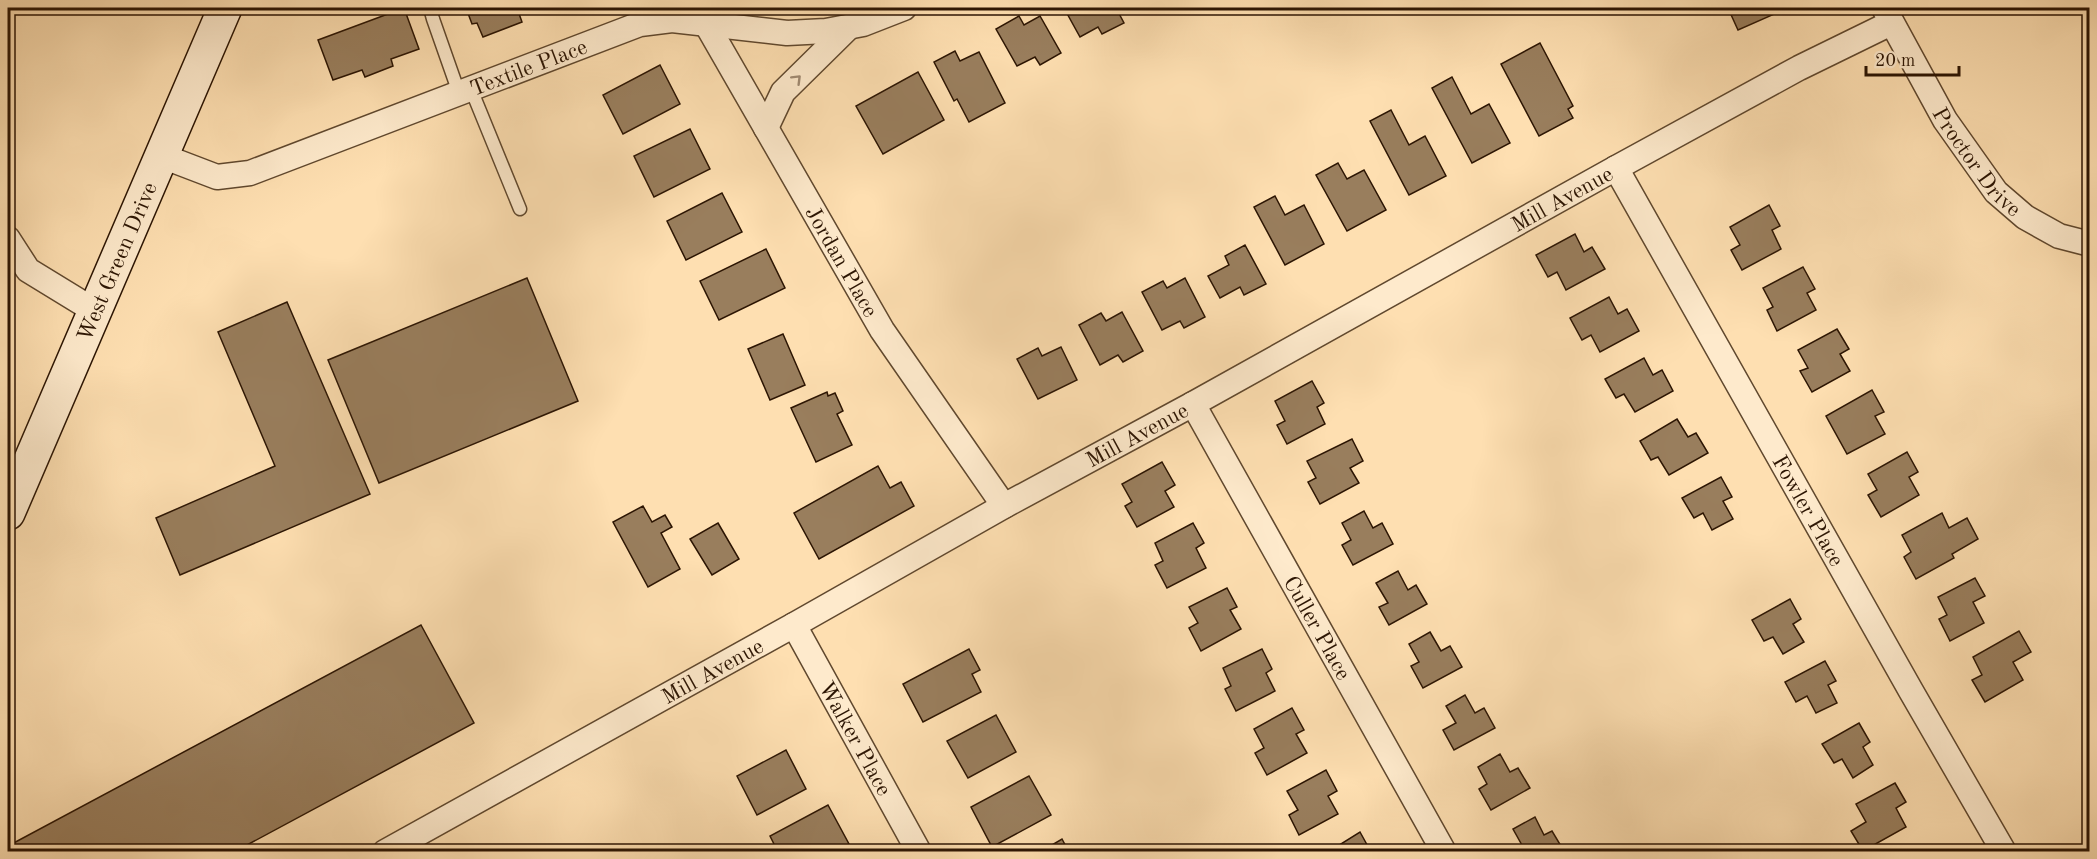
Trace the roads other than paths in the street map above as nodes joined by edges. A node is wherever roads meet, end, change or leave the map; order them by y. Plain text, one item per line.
1 (225, 8) edge
2 (430, 8) edge
3 (904, 8) edge
4 (701, 15) edge
5 (1887, 16) edge
6 (849, 27) junction
7 (465, 91) junction
8 (766, 128) junction
9 (162, 156) junction
10 (1616, 168) junction
11 (520, 209) dead end
12 (8, 239) edge
13 (2090, 244) edge
14 (95, 311) junction
15 (1193, 404) junction
16 (1004, 506) junction
17 (8, 513) edge
18 (794, 625) junction
19 (396, 849) edge
20 (919, 852) edge
21 (1443, 852) edge
22 (2004, 852) edge

1 - 9 main road, West Green Drive
2 - 7 lane
3 - 6 street, Textile Place
4 - 6 street, Textile Place
4 - 7 street, Textile Place
4 - 8 street, Jordan Place
5 - 10 street, Mill Avenue
5 - 13 street, Proctor Drive
8 -> 6 street
7 - 9 street, Textile Place
7 - 11 lane
8 - 16 street, Jordan Place
9 - 14 main road, West Green Drive
10 - 15 street, Mill Avenue
10 - 22 street, Fowler Place
12 - 14 street
14 - 17 main road, West Green Drive
15 - 16 street, Mill Avenue
15 - 21 street, Culler Place
16 - 18 street, Mill Avenue
18 - 19 street, Mill Avenue
18 - 20 street, Walker Place

